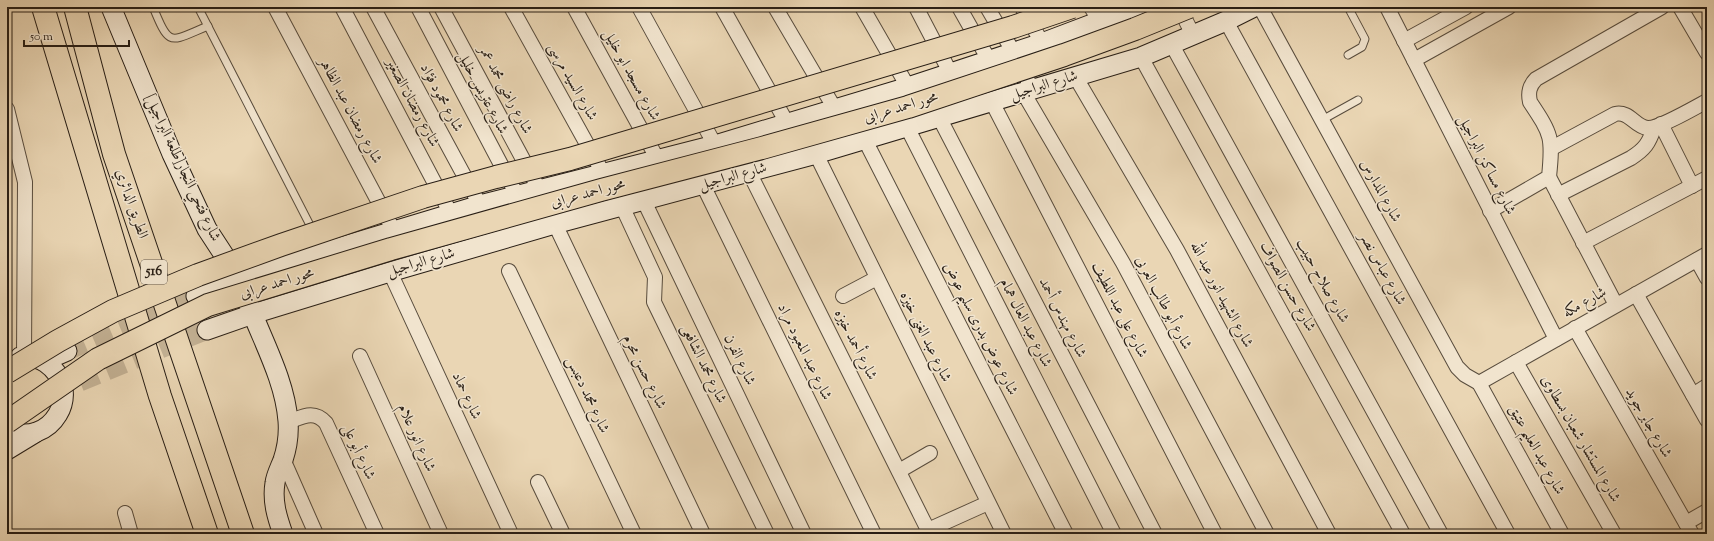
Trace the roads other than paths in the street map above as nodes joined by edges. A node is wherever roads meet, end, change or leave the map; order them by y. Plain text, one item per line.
1 (43, 7) edge
2 (74, 7) edge
3 (111, 7) edge
4 (153, 7) edge
5 (198, 7) edge
6 (275, 7) edge
7 (342, 7) edge
8 (373, 7) edge
9 (418, 7) edge
10 (441, 7) edge
11 (511, 7) edge
12 (574, 7) edge
13 (639, 7) edge
14 (722, 7) edge
15 (775, 7) edge
16 (862, 7) edge
17 (916, 7) edge
18 (959, 7) edge
19 (988, 7) edge
20 (1022, 7) edge
21 (1072, 7) edge
22 (1137, 7) edge
23 (1179, 7) edge
24 (1188, 7) edge
25 (1254, 7) edge
26 (1260, 7) edge
27 (1348, 7) edge
28 (1386, 7) edge
29 (1509, 7) edge
30 (1662, 7) edge
31 (1680, 7) edge
32 (1462, 8) edge
33 (1096, 15) edge
34 (1226, 21) junction
35 (208, 26) junction
36 (1193, 35) junction
37 (1404, 41) junction
38 (1042, 43) junction
39 (1172, 45) junction
40 (1014, 53) junction
41 (1707, 54) edge
42 (1348, 55) dead end
43 (1141, 57) junction
44 (990, 60) junction
45 (1414, 60) junction
46 (951, 74) junction
47 (1075, 76) junction
48 (908, 87) junction
49 (1027, 90) junction
50 (1358, 100) dead end
51 (1707, 101) edge
52 (992, 102) junction
53 (7, 109) edge
54 (835, 109) junction
55 (939, 118) junction
56 (1322, 120) junction
57 (787, 123) junction
58 (1657, 126) junction
59 (907, 127) junction
60 (865, 140) junction
61 (715, 145) junction
62 (1552, 148) junction
63 (816, 154) junction
64 (658, 160) junction
65 (749, 172) junction
66 (603, 173) junction
67 (1549, 177) junction
68 (1707, 178) edge
69 (703, 185) junction
70 (1692, 186) junction
71 (539, 189) junction
72 (517, 195) junction
73 (1558, 195) junction
74 (644, 200) junction
75 (480, 205) junction
76 (622, 206) junction
77 (1490, 210) junction
78 (451, 214) junction
79 (555, 224) junction
80 (394, 231) junction
81 (1583, 243) junction
82 (321, 245) junction
83 (1702, 257) edge
84 (509, 271) dead end
85 (390, 272) junction
86 (877, 278) junction
87 (1707, 278) edge
88 (241, 280) junction
89 (1636, 294) junction
90 (196, 296) tunnel mouth
91 (843, 296) dead end
92 (1616, 305) junction
93 (252, 314) junction
94 (1575, 328) junction
95 (207, 330) tunnel mouth
96 (1556, 339) junction
97 (67, 351) tunnel mouth
98 (360, 356) dead end
99 (44, 361) junction
100 (10, 362) edge
101 (1516, 362) junction
102 (1479, 382) junction
103 (1707, 386) edge
104 (1693, 395) junction
105 (1707, 420) edge
106 (7, 422) edge
107 (288, 422) junction
108 (7, 430) edge
109 (36, 432) junction
110 (7, 450) edge
111 (930, 454) dead end
112 (283, 459) junction
113 (899, 471) junction
114 (538, 482) dead end
115 (988, 503) junction
116 (1707, 511) edge
117 (125, 513) dead end
118 (1689, 529) edge
119 (929, 532) edge
120 (131, 534) edge
121 (207, 534) edge
122 (243, 534) edge
123 (283, 534) edge
124 (316, 534) edge
125 (377, 534) edge
126 (441, 534) edge
127 (511, 534) edge
128 (562, 534) edge
129 (634, 534) edge
130 (703, 534) edge
131 (767, 534) edge
132 (804, 534) edge
133 (874, 534) edge
134 (1004, 534) edge
135 (1066, 534) edge
136 (1114, 534) edge
137 (1155, 534) edge
138 (1215, 534) edge
139 (1267, 534) edge
140 (1329, 534) edge
141 (1403, 534) edge
142 (1441, 534) edge
143 (1508, 534) edge
144 (1562, 534) edge
145 (1614, 534) edge

1 - 121 highway, الطريق الدائري / 516
2 - 122 highway, الطريق الدائري / 516
3 - 88 street, شارع فتحي النجار[طلعة البراجيل]
4 - 35 lane
5 - 35 lane
6 - 80 street, شارع رمضان عبد الظاهر
7 - 78 street, شارع رمضان الصغير
8 - 75 street, شارع محمود فؤاد
9 - 72 street, شارع عتريس خليل
10 - 71 street, شارع راضى محمد عمر
11 - 66 street, شارع السيد مرسى
12 - 64 street, شارع مسجد ابو خليل
13 - 61 street
14 - 57 street
15 - 54 street
16 - 48 street
17 - 46 street
18 - 44 street
19 - 40 street, شارع أبو طالب العربى
20 - 38 street
21 - 100 highway, bridge
22 - 33 street
23 - 36 street
24 - 106 highway, محور احمد عرابى, bridge
25 - 34 street, شارع البراجيل
26 - 56 street, شارع المدارس
27 - 42 lane
28 - 37 street, شارع مساكن البراجيل
29 - 45 street
30 - 62 street
31 - 41 street
32 - 37 street
33 - 38 street
34 - 36 street, شارع البراجيل
34 - 143 street, شارع عباس نصر
35 - 82 lane
36 - 39 street, شارع البراجيل
37 - 45 street, شارع مساكن البراجيل
38 - 40 street
39 - 43 street, شارع البراجيل
39 - 142 street, شارع صلاح حبيب
40 - 44 street
40 - 49 street, شارع أبو طالب العربى
43 - 47 street, شارع البراجيل
43 - 141 street, شارع حسن الصواف
44 - 46 street
45 - 77 street, شارع مساكن البراجيل
46 - 48 street
47 - 49 street, شارع البراجيل
47 - 140 street, شارع الشهيد انور عبد الله
48 - 54 street
49 - 52 street, شارع البراجيل
49 - 139 street, شارع أبو طالب العربى
50 - 56 lane
51 - 58 street
52 - 55 street, شارع البراجيل
52 - 138 street, شارع على عبد اللطيف
53 - 100 street
54 - 57 street
55 - 59 street, شارع البراجيل
55 - 137 street, شارع مهندس أحمد
56 - 102 street, شارع المدارس
57 - 61 street
58 - 62 street
58 - 70 street
58 - 73 street
59 - 60 street, شارع البراجيل
59 - 136 street, شارع عبد العال همام
60 - 63 street, شارع البراجيل
60 - 135 street, شارع عوض بدرى سليم عوض
61 - 64 street
62 - 67 street
63 - 65 street, شارع البراجيل
63 - 86 street, شارع عبد الغنى خيزه
64 - 66 street
65 - 69 street, شارع البراجيل
65 - 113 street, شارع أحمد خيزه
66 - 71 street
67 - 73 street
67 - 77 street
68 - 70 street
69 - 74 street, شارع البراجيل
69 - 133 street, شارع عبد المعبود مراد
70 - 81 street
71 - 72 street
72 - 75 street
73 - 81 street
74 - 76 street, شارع البراجيل
74 - 132 street, شارع الفرن
75 - 78 street
76 - 79 street, شارع البراجيل
76 - 131 street, شارع محمد الشافعى
77 - 96 street, شارع مساكن البراجيل
78 - 80 street
79 - 85 street, شارع البراجيل
79 - 130 street, شارع حسن محرم
80 - 82 street
81 - 92 street
82 - 88 street
83 - 87 street
83 - 89 street, شارع مكه
84 - 129 street, شارع محمد دعبس
85 - 93 street, شارع البراجيل
85 - 127 street, شارع حماد
86 - 91 street
86 - 115 street, شارع عبد الغنى خيزه
88 - 90 street
88 - 93 street, شارع فتحي النجار[طلعة البراجيل]
89 - 92 street, شارع مكه
89 - 104 street
92 - 94 street, شارع مكه
93 - 95 street, شارع البراجيل
93 - 107 street, شارع فتحي النجار[طلعة البراجيل]
94 - 96 street, شارع مكه
94 - 118 street, شارع جابر جويد
96 - 101 street, شارع مكه
97 - 99 street
98 - 126 street, شارع انور علام
99 - 100 street
99 - 109 street
101 - 102 street, شارع مكه
101 - 145 street, شارع المستشار شعبان بسطاوى
102 - 144 street, شارع عبد العليم عتيق
103 - 104 street
104 - 105 street
107 - 112 street, شارع فتحي النجار[طلعة البراجيل]
107 - 125 street, شارع أبو على
108 - 109 street
109 - 110 street
111 - 113 street
112 - 123 street, شارع فتحي النجار[طلعة البراجيل]
112 - 124 street
113 - 119 street, شارع أحمد خيزه
114 - 128 street
115 - 119 street
115 - 134 street, شارع عبد الغنى خيزه
116 - 118 street
117 - 120 street

